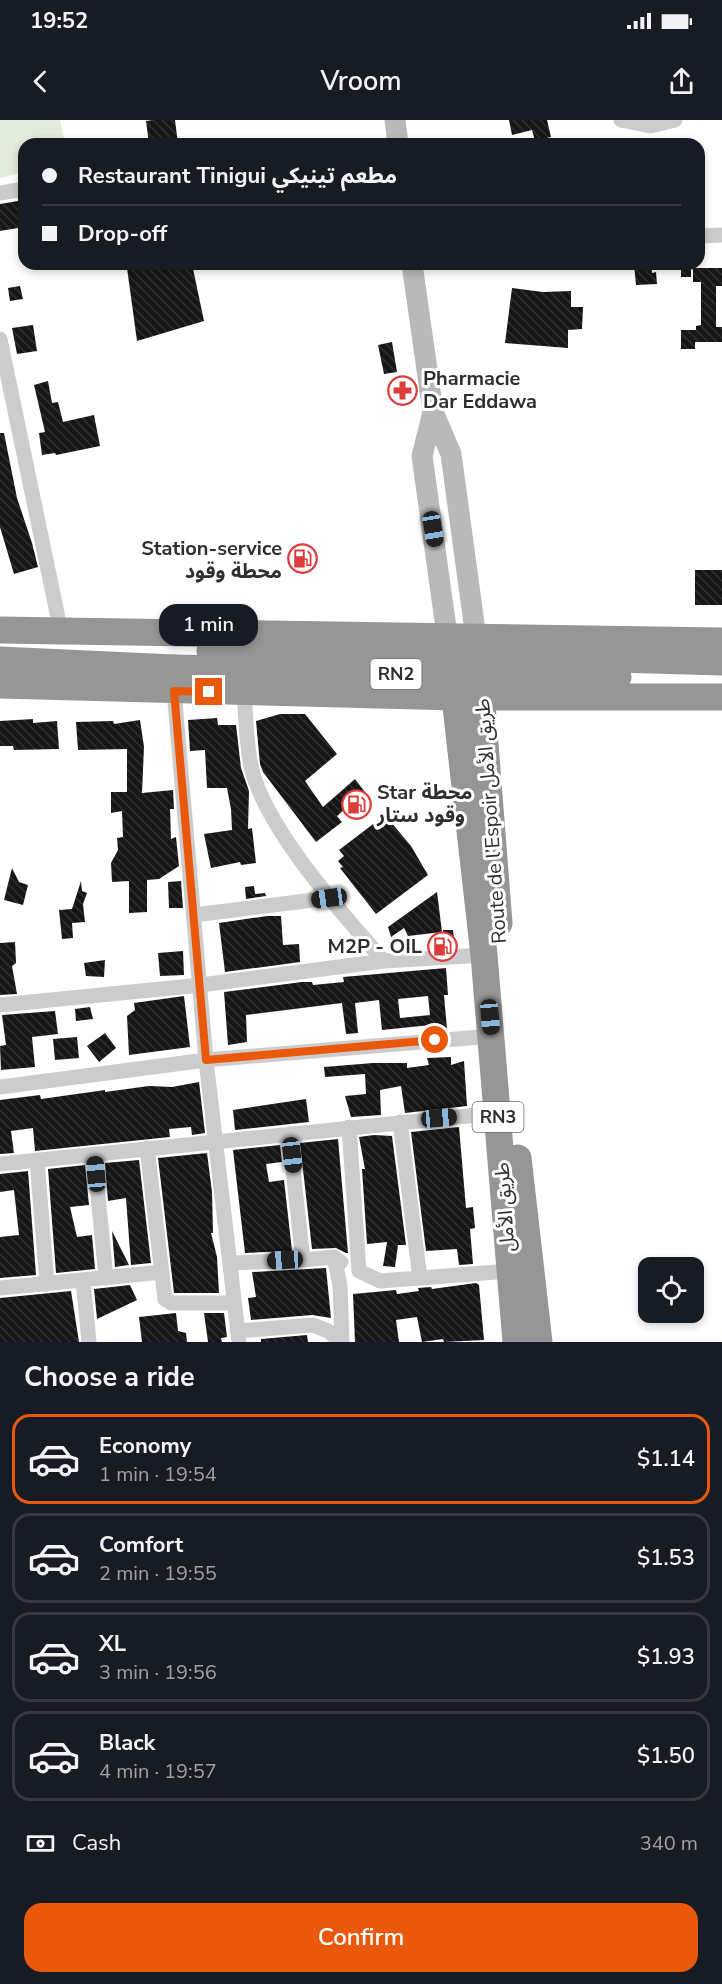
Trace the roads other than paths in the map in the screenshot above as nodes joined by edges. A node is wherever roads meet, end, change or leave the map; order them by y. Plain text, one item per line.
1 (395, 120) edge
2 (621, 120) edge
3 (675, 120) edge
4 (397, 138) edge
5 (18, 190) edge
6 (0, 194) edge
7 (722, 235) edge
8 (705, 236) edge
9 (413, 270) edge
10 (0, 339) edge
11 (433, 412) junction
12 (0, 630) edge
13 (61, 632) junction
14 (447, 635) junction
15 (476, 638) junction
16 (722, 641) edge
17 (0, 647) edge
18 (0, 660) edge
19 (722, 662) edge
20 (618, 668) junction
21 (174, 670) junction
22 (722, 675) edge
23 (0, 685) edge
24 (244, 693) junction
25 (455, 697) junction
26 (482, 697) junction
27 (722, 697) edge
28 (478, 892) joint
29 (329, 898) junction
30 (194, 915) junction
31 (484, 955) junction
32 (384, 961) junction
33 (201, 985) junction
34 (0, 1005) edge
35 (491, 1038) junction
36 (206, 1060) junction
37 (0, 1087) edge
38 (497, 1113) junction
39 (400, 1122) junction
40 (349, 1127) junction
41 (289, 1134) junction
42 (216, 1140) junction
43 (147, 1148) junction
44 (94, 1154) junction
45 (37, 1160) junction
46 (0, 1164) edge
47 (334, 1257) junction
48 (303, 1260) junction
49 (231, 1263) junction
50 (359, 1271) junction
51 (509, 1271) junction
52 (162, 1272) junction
53 (106, 1278) junction
54 (420, 1278) junction
55 (83, 1280) junction
56 (47, 1284) junction
57 (0, 1288) edge
58 (234, 1303) junction
59 (313, 1325) junction
60 (238, 1336) edge
61 (89, 1342) edge
62 (315, 1342) edge
63 (341, 1342) edge
64 (516, 1342) edge
65 (539, 1342) edge

1 - 4 street
2 - 3 street
5 - 6 street
7 - 8 street
9 - 11 street, Route de l’Espoir طريق الأمل / RN3
10 - 13 street
11 - 14 street, Route de l’Espoir طريق الأمل / RN3
11 - 15 street, Route de l’Espoir طريق الأمل / RN3
12 - 13 highway
13 - 14 highway
14 - 15 highway
14 - 25 highway, Route de l’Espoir طريق الأمل / RN3
15 - 16 highway
15 - 26 highway, Route de l’Espoir طريق الأمل / RN3
17 - 21 highway, RN2
18 - 21 highway, RN2
19 - 20 highway, RN2
20 - 21 highway, RN2, bridge
20 - 22 highway, RN2
21 - 23 highway
21 - 24 highway
21 - 30 street
24 - 25 highway
24 - 29 street
25 - 26 highway
25 - 28 highway, Route de l’Espoir طريق الأمل / RN3
26 - 27 highway
26 - 65 highway, Route de l’Espoir طريق الأمل / RN3
28 - 31 highway, طريق الأمل / RN3
29 - 30 street
29 - 32 street
30 - 33 street
31 - 32 street
31 - 35 highway, طريق الأمل / RN3
32 - 33 street
33 - 34 street
33 - 36 street
35 - 36 street
35 - 38 highway, طريق الأمل / RN3
36 - 37 street
36 - 42 street
38 - 39 street
38 - 51 highway, طريق الأمل / RN3
39 - 40 street
39 - 54 street
40 - 41 street
40 - 50 street
41 - 42 street
41 - 48 street
42 - 43 street
42 - 49 street
43 - 44 street
43 - 52 street
44 - 45 street
44 - 53 street
45 - 46 street
45 - 56 street
47 - 48 street
47 - 50 street
47 - 63 street
48 - 49 street
49 - 58 street
50 - 54 street
51 - 54 street
51 - 64 highway, طريق الأمل / RN3
52 - 53 street
52 - 58 street
53 - 55 street
55 - 56 street
55 - 61 street
56 - 57 street
58 - 60 street
59 - 60 street
59 - 62 street
59 - 63 street

